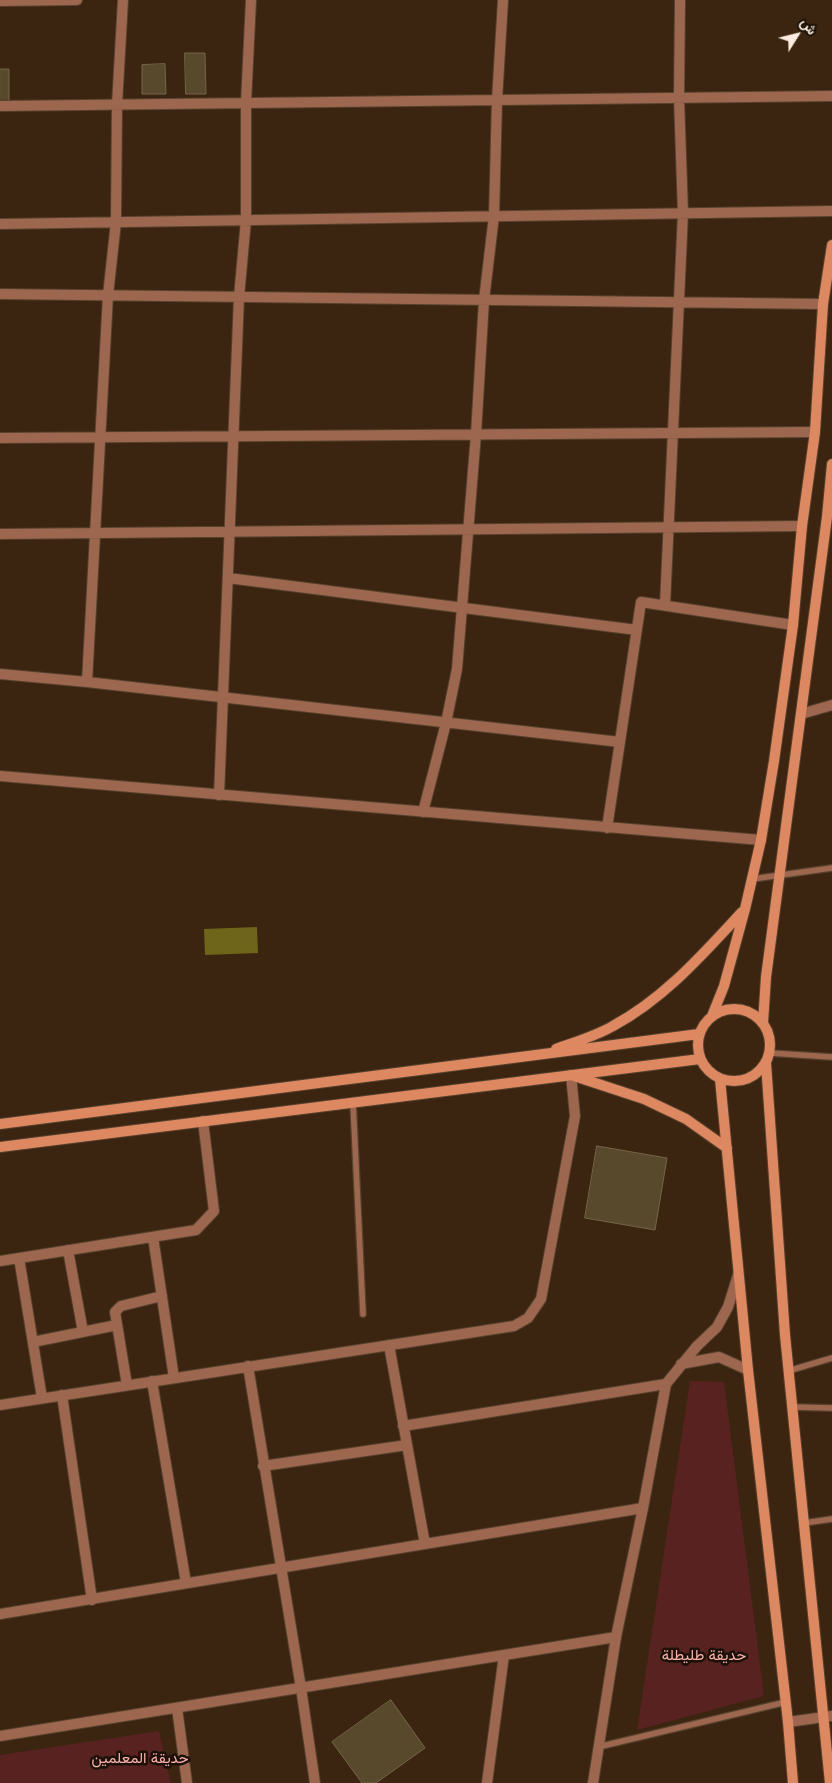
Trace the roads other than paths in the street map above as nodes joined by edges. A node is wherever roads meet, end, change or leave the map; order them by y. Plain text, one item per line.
1 (77, 0) edge
2 (123, 0) edge
3 (251, 0) edge
4 (503, 0) edge
5 (680, 0) edge
6 (0, 1) edge
7 (832, 96) edge
8 (679, 98) junction
9 (497, 100) junction
10 (246, 103) junction
11 (118, 105) junction
12 (0, 106) edge
13 (832, 211) edge
14 (683, 213) junction
15 (494, 216) junction
16 (246, 220) junction
17 (116, 222) junction
18 (0, 224) edge
19 (832, 245) edge
20 (0, 294) edge
21 (108, 295) junction
22 (239, 297) junction
23 (484, 300) junction
24 (678, 302) junction
25 (822, 304) junction
26 (815, 432) junction
27 (674, 433) junction
28 (476, 434) junction
29 (234, 436) junction
30 (0, 438) edge
31 (100, 438) junction
32 (832, 464) edge
33 (830, 517) edge
34 (802, 526) junction
35 (669, 527) junction
36 (468, 529) junction
37 (230, 532) junction
38 (95, 533) junction
39 (0, 534) edge
40 (228, 578) junction
41 (665, 605) junction
42 (462, 608) junction
43 (793, 625) junction
44 (637, 630) junction
45 (0, 674) edge
46 (88, 682) junction
47 (223, 697) junction
48 (832, 705) edge
49 (800, 714) junction
50 (446, 723) junction
51 (620, 742) junction
52 (0, 776) edge
53 (219, 795) junction
54 (423, 812) junction
55 (607, 828) junction
56 (761, 840) junction
57 (832, 868) edge
58 (779, 874) junction
59 (752, 879) junction
60 (745, 909) junction
61 (712, 1016) junction
62 (763, 1023) junction
63 (699, 1034) junction
64 (542, 1055) junction
65 (832, 1057) edge
66 (768, 1058) junction
67 (700, 1059) junction
68 (571, 1075) junction
69 (720, 1079) junction
70 (353, 1102) junction
71 (203, 1121) junction
72 (0, 1124) edge
73 (0, 1146) edge
74 (727, 1148) junction
75 (153, 1237) junction
76 (68, 1250) junction
77 (19, 1258) junction
78 (0, 1261) edge
79 (739, 1274) junction
80 (162, 1296) junction
81 (363, 1314) dead end
82 (117, 1325) junction
83 (83, 1332) junction
84 (33, 1342) junction
85 (389, 1345) junction
86 (832, 1358) edge
87 (681, 1364) junction
88 (248, 1366) junction
89 (748, 1370) junction
90 (788, 1371) junction
91 (174, 1378) junction
92 (152, 1381) junction
93 (666, 1384) junction
94 (127, 1385) junction
95 (62, 1395) junction
96 (42, 1398) junction
97 (0, 1405) edge
98 (792, 1407) junction
99 (832, 1408) edge
100 (404, 1426) junction
101 (407, 1445) junction
102 (263, 1466) junction
103 (644, 1508) junction
104 (832, 1519) edge
105 (804, 1523) junction
106 (425, 1544) junction
107 (280, 1568) junction
108 (186, 1583) junction
109 (92, 1600) junction
110 (0, 1614) edge
111 (616, 1637) junction
112 (504, 1655) junction
113 (301, 1688) junction
114 (786, 1702) junction
115 (177, 1708) junction
116 (828, 1717) edge
117 (788, 1722) junction
118 (0, 1736) edge
119 (598, 1747) junction
120 (188, 1783) edge
121 (314, 1783) edge
122 (487, 1783) edge
123 (593, 1783) edge
124 (793, 1783) edge
125 (830, 1783) edge

1 - 6 street
2 - 11 street
3 - 10 street
4 - 9 street
5 - 8 street
7 - 8 street
8 - 9 street
8 - 14 street
9 - 10 street
9 - 15 street
10 - 11 street
10 - 16 street
11 - 12 street
11 - 17 street
13 - 14 street
14 - 15 street
14 - 24 street
15 - 16 street
15 - 23 street
16 - 17 street
16 - 22 street
17 - 18 street
17 - 21 street
19 - 25 main road
20 - 21 street
21 - 22 street
21 - 31 street
22 - 23 street
22 - 29 street
23 - 24 street
23 - 28 street
24 - 25 street
24 - 27 street
25 - 26 main road
26 - 27 street
26 - 34 main road
27 - 28 street
27 - 35 street
28 - 29 street
28 - 36 street
29 - 31 street
29 - 37 street
30 - 31 street
31 - 38 street
32 - 33 main road
33 - 49 main road
34 - 35 street
34 - 43 main road
35 - 36 street
35 - 41 street
36 - 37 street
36 - 42 street
37 - 38 street
37 - 40 street
38 - 39 street
38 - 46 street
40 - 42 street
40 - 47 street
41 - 43 street
41 - 44 street
42 - 44 street
42 - 50 street
43 - 56 main road
44 - 51 street
45 - 46 street
46 - 47 street
47 - 50 street
47 - 53 street
48 - 49 street
49 - 58 main road
50 - 51 street
50 - 54 street
51 - 55 street
52 - 53 street
53 - 54 street
54 - 55 street
55 - 56 street
56 - 59 main road
57 - 58 lane
58 - 59 lane
58 - 62 main road
59 - 60 main road
60 - 61 main road
60 - 64 main road
61 - 62 main road
61 - 63 main road
62 - 66 main road
63 - 64 main road
63 - 67 main road
64 - 72 main road
65 - 66 lane
66 - 69 main road
66 - 90 main road
67 - 68 main road
67 - 69 main road
68 - 70 main road
68 - 74 main road
68 - 85 street
69 - 74 main road
70 - 71 main road
70 - 81 lane
71 - 73 main road
71 - 75 street
74 - 79 main road
75 - 76 street
75 - 80 street
76 - 77 street
76 - 83 street
77 - 78 street
77 - 84 street
79 - 87 street
79 - 89 main road
80 - 82 street
80 - 91 street
82 - 83 street
82 - 94 street
83 - 84 street
84 - 96 street
85 - 88 street
85 - 100 street
86 - 90 lane
87 - 89 street
87 - 93 street
88 - 91 street
88 - 102 street
89 - 114 main road
90 - 98 main road
91 - 92 street
92 - 94 street
92 - 108 street
93 - 100 street
93 - 103 street
94 - 95 street
95 - 96 street
95 - 109 street
96 - 97 street
98 - 99 lane
98 - 105 main road
100 - 101 street
101 - 102 street
101 - 106 street
102 - 107 street
103 - 106 street
103 - 111 street
104 - 105 lane
105 - 116 main road
106 - 107 street
107 - 108 street
107 - 113 street
108 - 109 street
109 - 110 street
111 - 112 street
111 - 119 street
112 - 113 street
112 - 122 street
113 - 115 street
113 - 121 street
114 - 117 main road
114 - 119 lane
115 - 118 street
115 - 120 street
116 - 117 street
116 - 125 main road
117 - 124 main road
119 - 123 street

